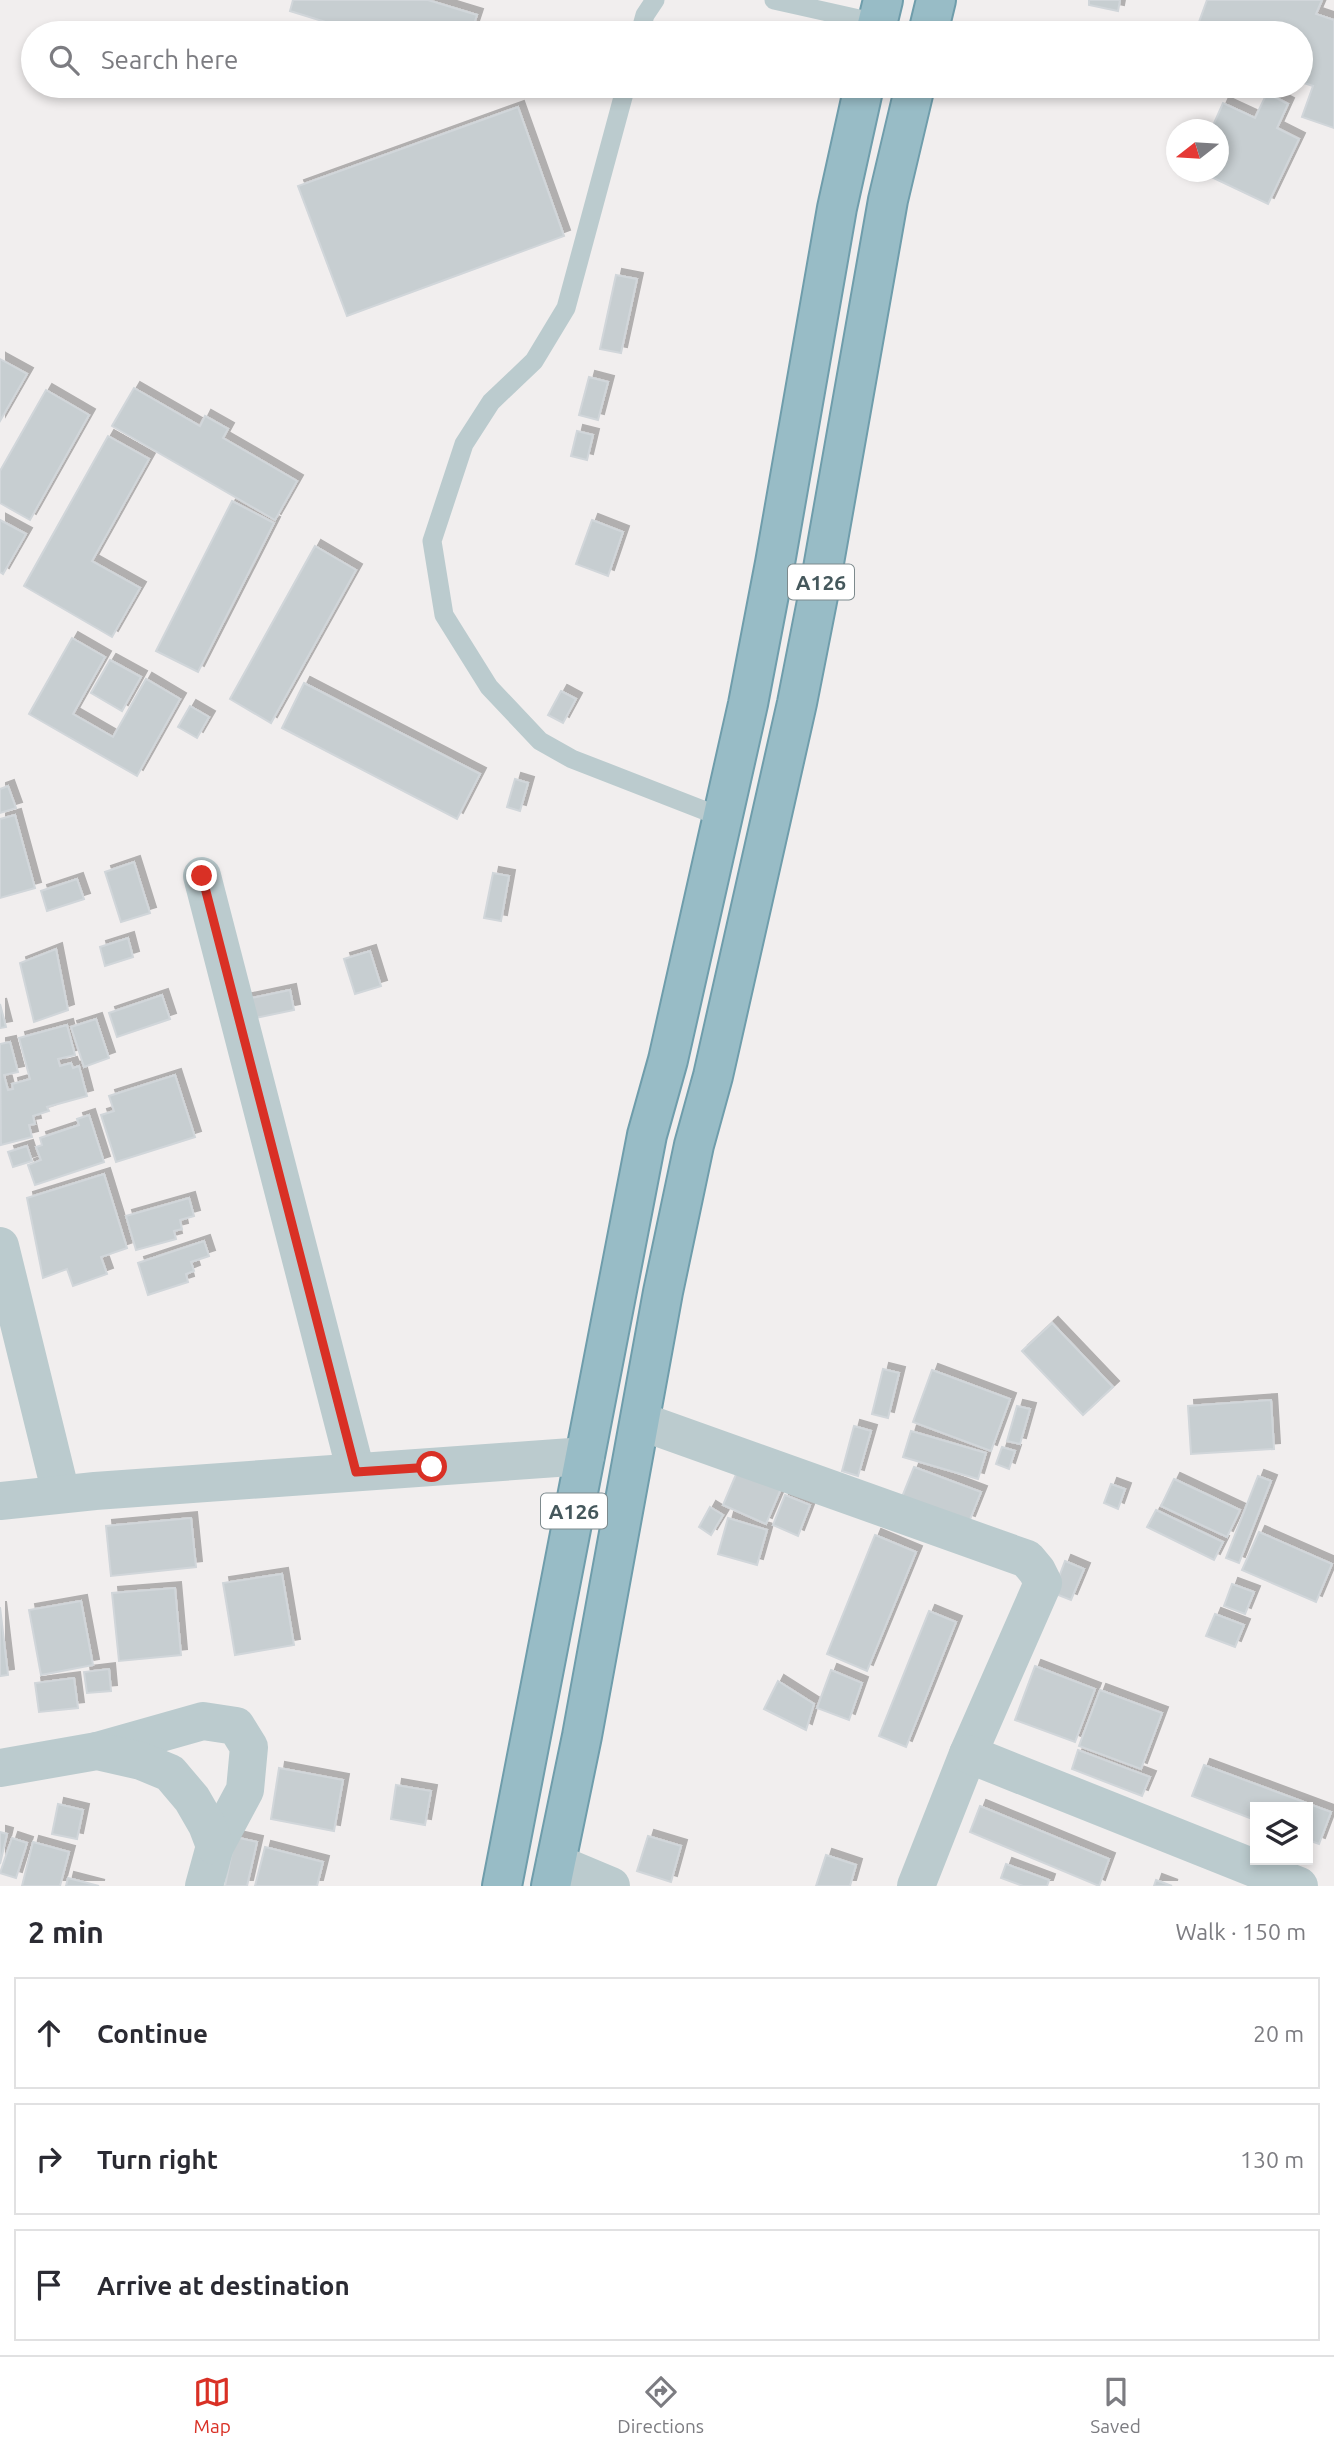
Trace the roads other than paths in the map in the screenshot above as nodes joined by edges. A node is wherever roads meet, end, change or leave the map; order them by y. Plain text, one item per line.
1 (655, 0) edge
2 (774, 0) edge
3 (936, 0) edge
4 (878, 19) edge
5 (643, 21) edge
6 (931, 21) edge
7 (623, 98) edge
8 (861, 98) edge
9 (912, 98) edge
10 (721, 817) junction
11 (202, 876) dead end
12 (0, 1246) edge
13 (640, 1421) junction
14 (584, 1456) junction
15 (356, 1472) junction
16 (61, 1494) junction
17 (0, 1501) edge
18 (97, 1751) junction
19 (968, 1754) junction
20 (0, 1768) edge
21 (215, 1846) junction
22 (553, 1875) edge
23 (204, 1886) edge
24 (502, 1886) edge
25 (611, 1886) edge
26 (916, 1886) edge
27 (1299, 1886) edge

1 - 5 lane
2 - 4 lane
3 - 6 highway
7 - 10 lane
8 - 10 highway, A126
9 - 13 highway, A126
10 - 14 highway, A126
11 - 15 street
12 - 16 street
13 - 19 street
13 - 22 highway, A126
14 - 15 street
14 - 24 highway, A126
15 - 16 street
16 - 17 street
18 - 20 street
18 - 21 street
18 - 21 street
19 - 26 street
19 - 27 street
21 - 23 street
22 - 25 street

